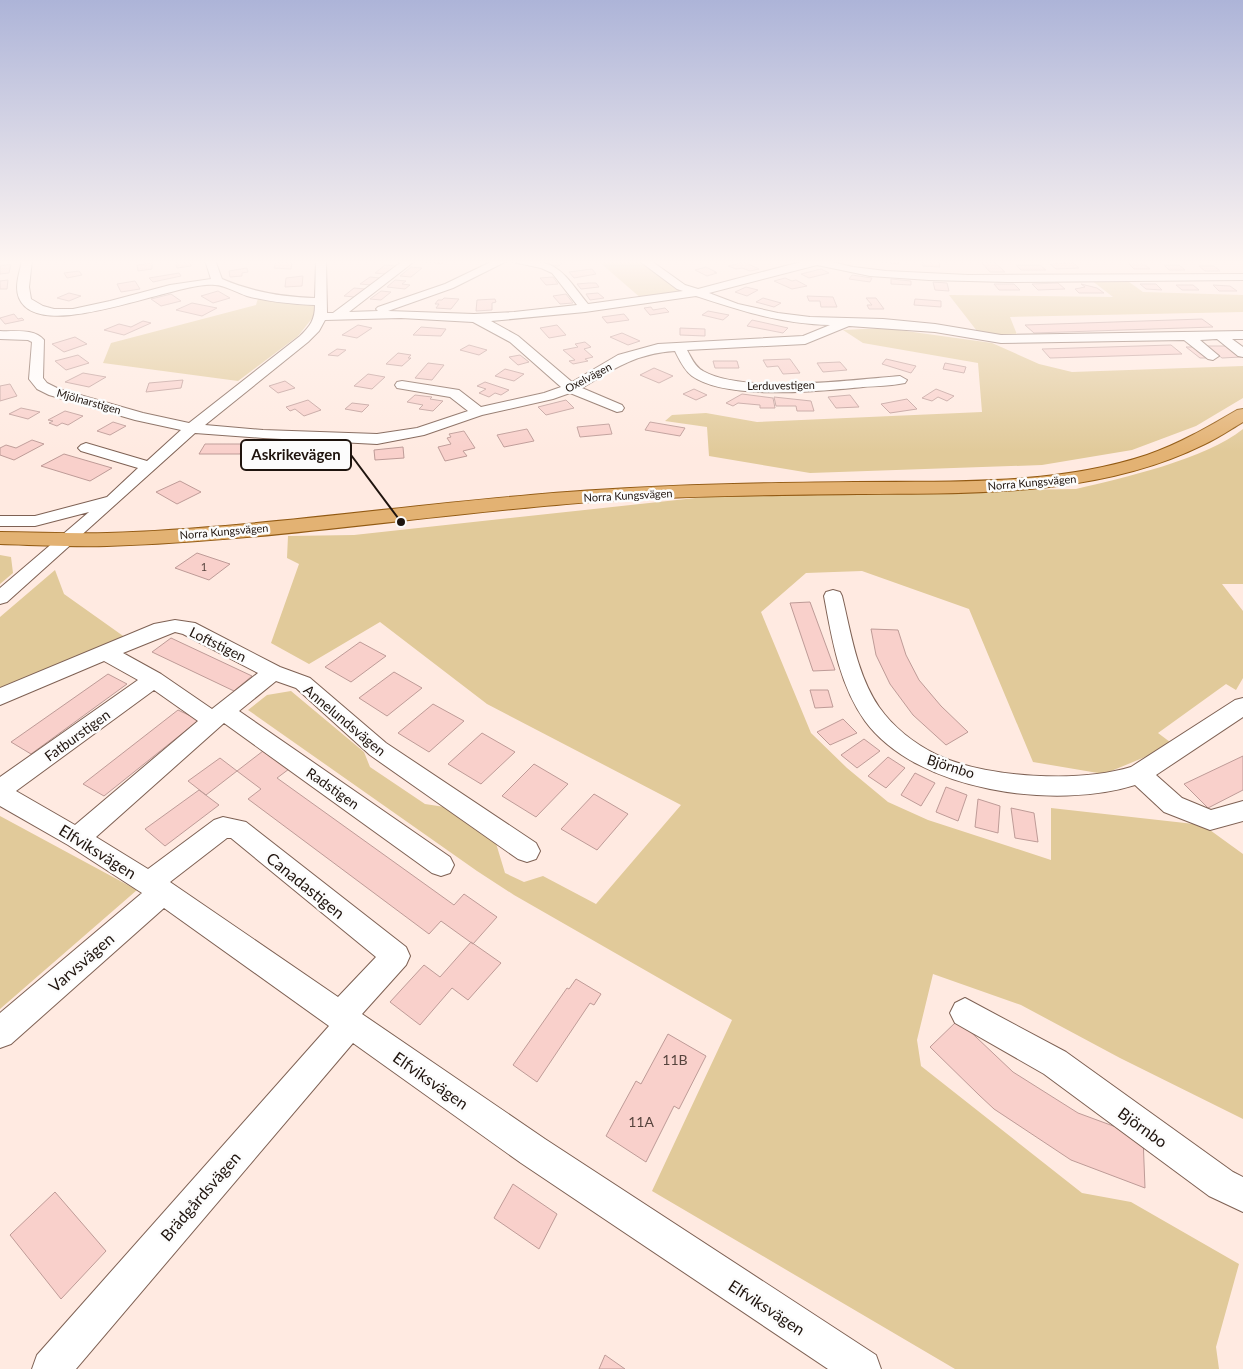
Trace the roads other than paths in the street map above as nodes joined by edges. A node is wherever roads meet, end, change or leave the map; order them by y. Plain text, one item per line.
1 (317, 324) edge
2 (488, 324) edge
3 (843, 324) edge
4 (892, 324) edge
5 (0, 335) edge
6 (1219, 335) junction
7 (1243, 335) edge
8 (1187, 336) junction
9 (678, 346) junction
10 (1243, 353) edge
11 (1213, 356) dead end
12 (900, 380) dead end
13 (402, 385) dead end
14 (571, 388) junction
15 (617, 408) dead end
16 (478, 412) junction
17 (1243, 414) edge
18 (192, 428) junction
19 (86, 448) dead end
20 (150, 467) junction
21 (113, 500) junction
22 (0, 520) edge
23 (0, 538) edge
24 (68, 540) junction
25 (834, 596) dead end
26 (0, 598) edge
27 (106, 653) junction
28 (273, 672) junction
29 (154, 679) junction
30 (0, 697) edge
31 (1243, 706) edge
32 (219, 716) junction
33 (1139, 774) junction
34 (0, 792) edge
35 (1243, 811) edge
36 (77, 838) junction
37 (527, 851) dead end
38 (441, 865) dead end
39 (156, 888) junction
40 (965, 1013) dead end
41 (345, 1020) junction
42 (0, 1033) edge
43 (1243, 1195) edge
44 (51, 1369) edge
45 (862, 1369) edge

1 - 18 street
2 - 14 street
3 - 9 street, Oxelvägen
4 - 8 street
5 - 18 street, Mjölnarstigen
6 - 7 street
6 - 8 street
6 - 10 street
8 - 11 street
9 - 12 street, Lerduvestigen
9 - 14 street, Oxelvägen
13 - 16 street
14 - 15 street
14 - 16 street, Oxelvägen
16 - 18 street, Oxelvägen
17 - 24 main road, Norra Kungsvägen
18 - 20 street
19 - 20 street
20 - 21 street
21 - 22 street
21 - 24 street
23 - 24 main road, Norra Kungsvägen
24 - 26 street
25 - 33 street, Björnbo
27 - 28 street, Loftstigen
27 - 29 street
27 - 30 street
28 - 32 street
28 - 37 street, Annelundsvägen
29 - 32 street
29 - 34 street, Fatburstigen
31 - 33 street, Björnbo
32 - 36 street
32 - 38 street, Radstigen
33 - 35 street
34 - 36 street, Elfviksvägen
36 - 39 street, Elfviksvägen
39 - 41 street, Elfviksvägen
39 - 41 street, Canadastigen
39 - 42 street, Varvsvägen
40 - 43 street, Björnbo
41 - 44 street, Brädgårdsvägen
41 - 45 street, Elfviksvägen

